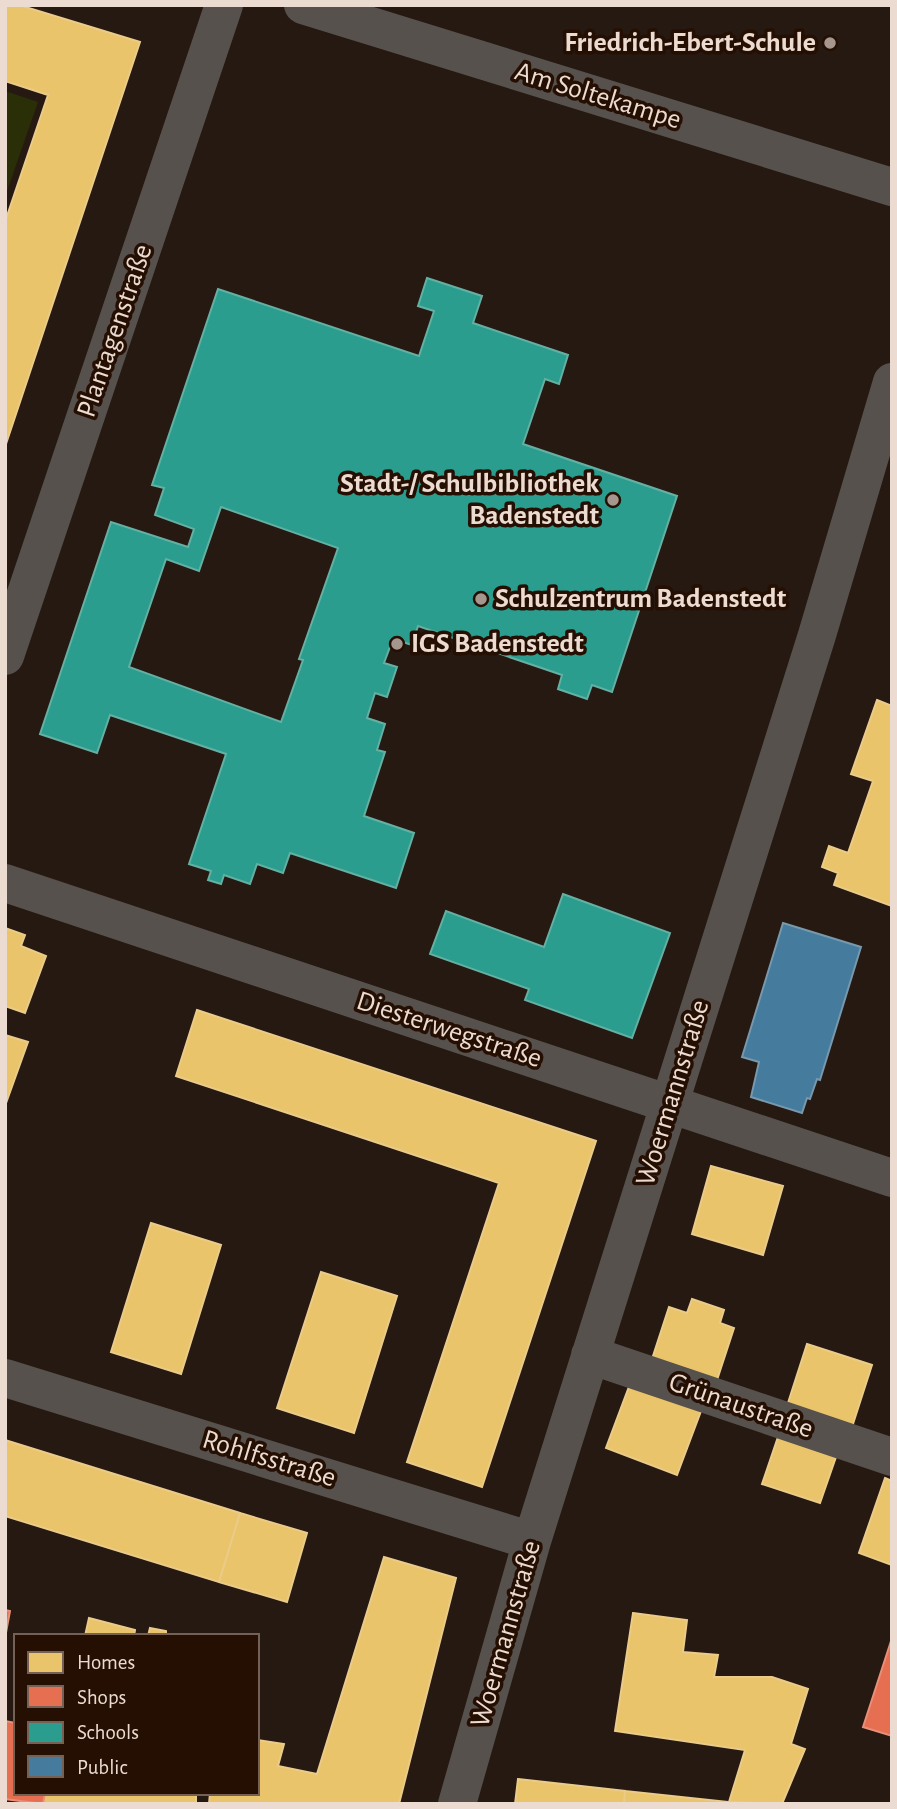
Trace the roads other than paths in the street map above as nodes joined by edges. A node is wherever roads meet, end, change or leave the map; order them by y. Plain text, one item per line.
1 (224, 5) edge
2 (303, 5) edge
3 (892, 187) edge
4 (892, 382) edge
5 (5, 656) edge
6 (5, 883) edge
7 (669, 1103) junction
8 (892, 1178) edge
9 (590, 1355) junction
10 (5, 1378) edge
11 (892, 1457) edge
12 (533, 1541) junction
13 (457, 1804) edge

1 - 5 street, Plantagenstraße
2 - 3 street, Am Soltekampe
4 - 7 street, Woermannstraße
6 - 7 street, Diesterwegstraße
7 - 8 street, Diesterwegstraße
7 - 9 street, Woermannstraße
9 - 11 street, Grünaustraße
9 - 12 street, Woermannstraße
10 - 12 street, Rohlfsstraße
12 - 13 street, Woermannstraße

